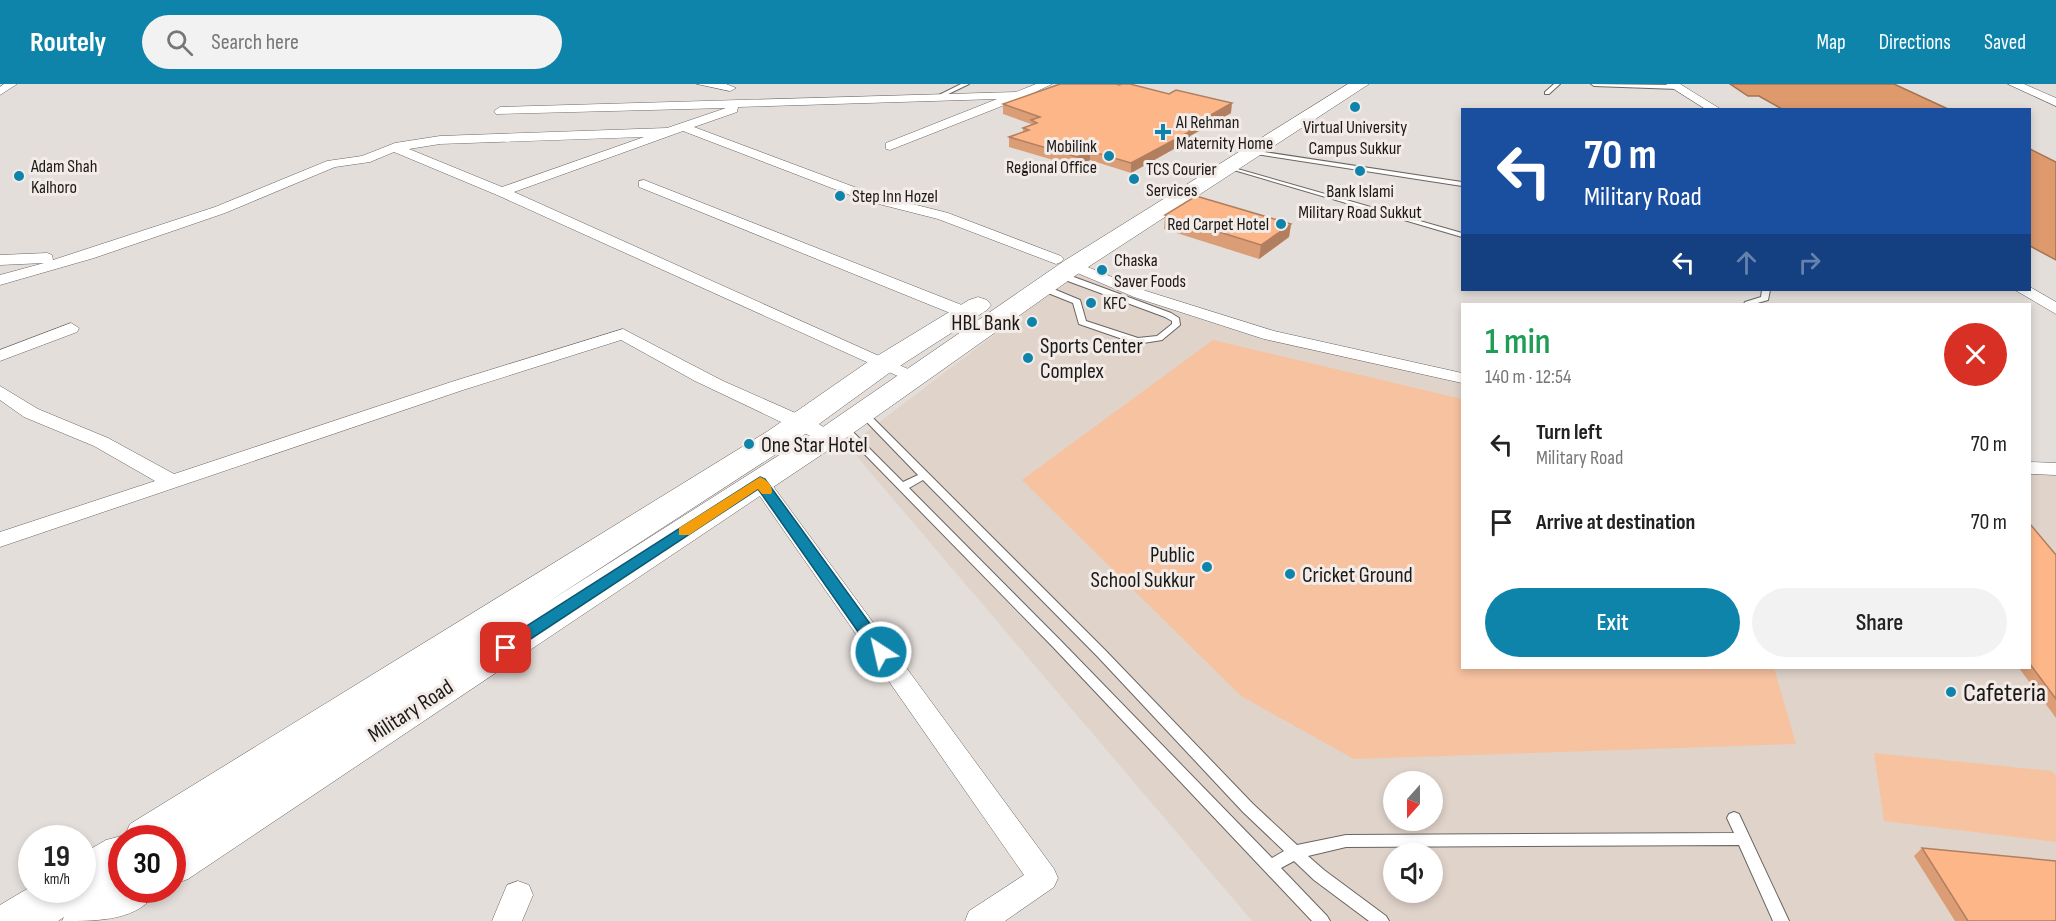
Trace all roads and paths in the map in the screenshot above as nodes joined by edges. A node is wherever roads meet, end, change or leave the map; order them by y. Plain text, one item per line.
1 (11, 84) edge
2 (703, 84) edge
3 (966, 84) edge
4 (1046, 84) edge
5 (1334, 84) edge
6 (1360, 84) edge
7 (1557, 84) edge
8 (1594, 84) edge
9 (2014, 84) edge
10 (732, 86) edge
11 (1675, 86) edge
12 (0, 92) edge
13 (1547, 93) dead end
14 (1020, 95) junction
15 (936, 98) junction
16 (752, 102) junction
17 (2056, 102) edge
18 (732, 103) junction
19 (1713, 108) edge
20 (500, 111) dead end
21 (677, 129) junction
22 (890, 146) dead end
23 (395, 147) junction
24 (1251, 153) junction
25 (1229, 167) junction
26 (644, 183) dead end
27 (1461, 184) edge
28 (502, 192) junction
29 (1461, 235) dead end
30 (88, 255) junction
31 (0, 260) edge
32 (1058, 272) junction
33 (0, 280) edge
34 (1766, 291) edge
35 (2025, 291) edge
36 (1751, 303) edge
37 (2056, 309) edge
38 (966, 313) junction
39 (71, 328) dead end
40 (0, 356) edge
41 (882, 365) junction
42 (911, 377) junction
43 (1461, 378) edge
44 (0, 392) edge
45 (862, 412) junction
46 (825, 428) junction
47 (2031, 468) edge
48 (2056, 469) edge
49 (925, 475) junction
50 (171, 482) junction
51 (760, 482) junction
52 (902, 487) junction
53 (0, 540) edge
54 (1734, 818) dead end
55 (168, 825) edge
56 (1743, 839) junction
57 (1296, 852) junction
58 (186, 856) edge
59 (1270, 867) junction
60 (45, 903) edge
61 (114, 903) edge
62 (16, 921) edge
63 (86, 921) edge
64 (980, 921) edge
65 (1323, 921) edge
66 (1381, 921) edge
67 (1781, 921) edge

1 - 12 street
2 - 10 street
3 - 15 lane
4 - 14 street
5 - 32 main road
6 - 24 main road
7 - 13 lane
8 - 11 lane
9 - 17 street
10 - 18 street
11 - 19 street
14 - 15 street
14 - 22 street
15 - 16 street
16 - 18 street
16 - 21 street
18 - 20 street
21 - 23 street
21 - 28 street
21 - 32 street
23 - 28 street
23 - 30 street
24 - 25 main road
24 - 27 lane
25 - 29 lane
25 - 32 main road
26 - 38 street
28 - 41 street
30 - 31 street
30 - 33 street
32 - 32 lane
32 - 38 main road
32 - 42 main road
32 - 43 street
34 - 36 lane
35 - 37 street
38 - 41 main road
39 - 40 street
41 - 42 street
41 - 46 main road
42 - 45 main road
44 - 50 street
45 - 46 main road
45 - 49 lane
46 - 50 street
46 - 51 main road, Military Road
46 - 52 lane
46 - 55 main road, Military Road
47 - 48 street
49 - 52 lane
49 - 57 lane
50 - 53 street
51 - 58 main road, Military Road
51 - 64 street
52 - 59 lane
54 - 56 lane
56 - 57 lane
56 - 67 lane
57 - 59 lane
57 - 66 lane
59 - 65 lane
60 - 62 main road
61 - 63 main road

